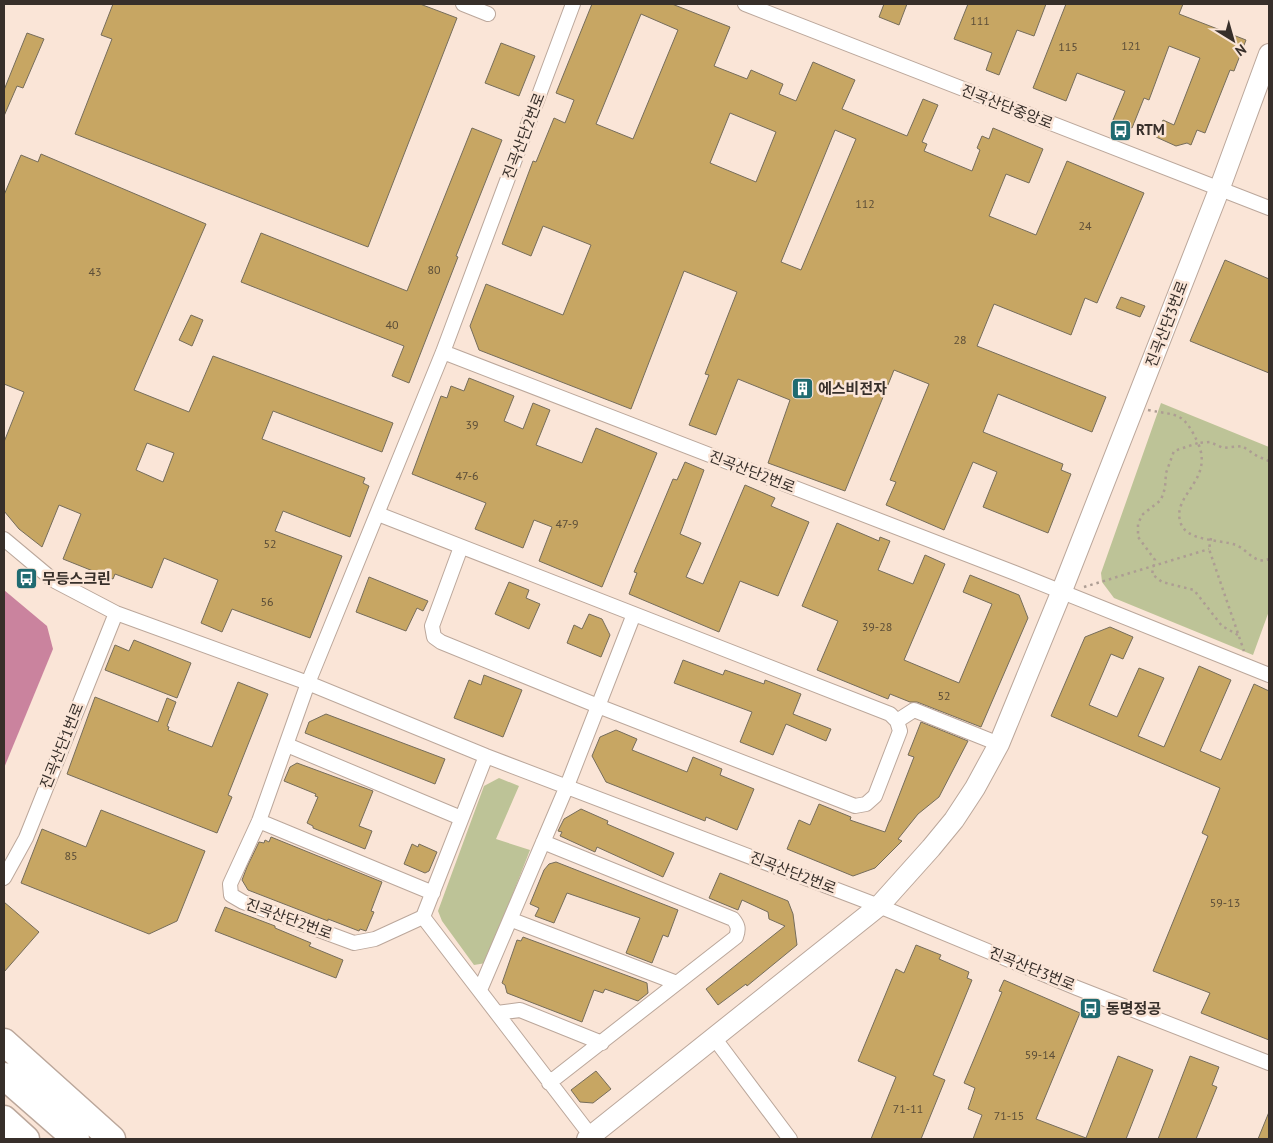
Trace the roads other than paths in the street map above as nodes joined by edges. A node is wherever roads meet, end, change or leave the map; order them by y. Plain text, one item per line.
1 (463, 4) edge
2 (573, 4) edge
3 (745, 4) edge
4 (488, 14) dead end
5 (1269, 54) edge
6 (1219, 190) junction
7 (1269, 208) edge
8 (443, 352) junction
9 (378, 514) junction
10 (4, 539) edge
11 (461, 547) junction
12 (1061, 593) junction
13 (116, 613) junction
14 (634, 614) junction
15 (1269, 675) edge
16 (308, 683) junction
17 (598, 706) junction
18 (897, 721) junction
19 (999, 744) junction
20 (287, 745) junction
21 (486, 756) junction
22 (568, 786) junction
23 (461, 818) junction
24 (259, 821) junction
25 (543, 842) junction
26 (4, 878) edge
27 (433, 893) junction
28 (879, 906) junction
29 (422, 917) junction
30 (512, 920) junction
31 (677, 983) junction
32 (480, 990) junction
33 (498, 1013) junction
34 (715, 1038) junction
35 (4, 1042) edge
36 (602, 1043) junction
37 (1269, 1063) edge
38 (4, 1076) edge
39 (549, 1083) junction
40 (4, 1099) edge
41 (4, 1119) edge
42 (589, 1138) edge
43 (26, 1139) edge
44 (50, 1139) edge
45 (76, 1139) edge
46 (112, 1139) edge
47 (790, 1139) edge

1 - 4 street
2 - 8 street, 진곡산단2번로
3 - 6 street, 진곡산단중앙로
5 - 6 street, 진곡산단3번로
6 - 7 street, 진곡산단중앙로
6 - 12 street, 진곡산단3번로
8 - 9 street, 진곡산단2번로
8 - 12 street, 진곡산단2번로
9 - 11 street
9 - 16 street, 진곡산단2번로
10 - 13 street
11 - 14 street
11 - 17 street
12 - 15 street
12 - 19 street, 진곡산단3번로
13 - 16 street
13 - 26 street, 진곡산단1번로
14 - 17 street
14 - 18 street
16 - 20 street, 진곡산단2번로
16 - 21 street, 진곡산단2번로
17 - 18 street
17 - 22 street
18 - 19 street
19 - 28 street, 진곡산단3번로
20 - 23 street
20 - 24 street, 진곡산단2번로
21 - 22 street, 진곡산단2번로
21 - 23 street
22 - 25 street
22 - 28 street, 진곡산단2번로
23 - 27 street
24 - 27 street
24 - 29 street, 진곡산단2번로
25 - 30 street
25 - 31 street
27 - 29 street
28 - 34 street, 진곡산단3번로
28 - 37 street, 진곡산단3번로
29 - 32 street
30 - 31 street
30 - 32 street
31 - 36 street
32 - 33 street
33 - 36 street
33 - 39 street
34 - 42 street, 진곡산단3번로
34 - 47 street
35 - 46 highway
36 - 39 street
38 - 45 highway
39 - 42 street
40 - 44 highway
41 - 43 highway

